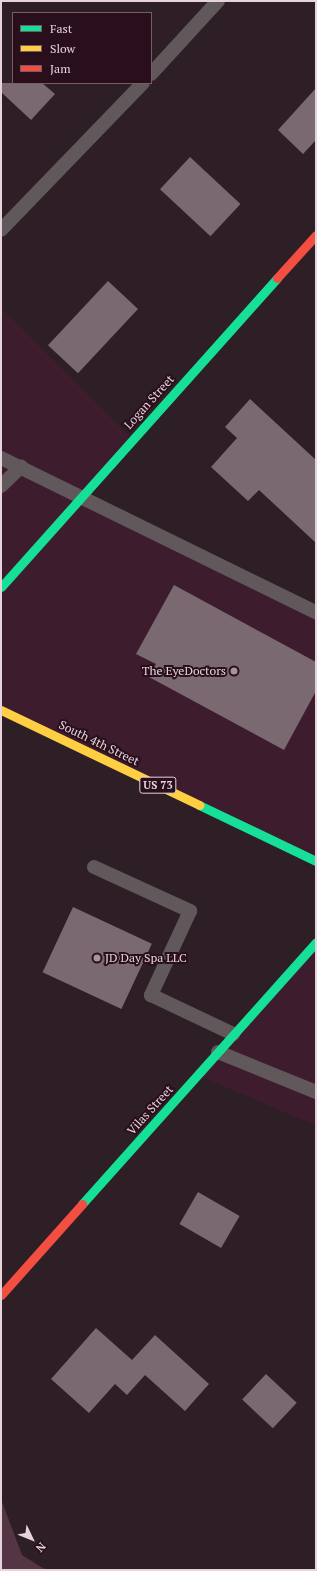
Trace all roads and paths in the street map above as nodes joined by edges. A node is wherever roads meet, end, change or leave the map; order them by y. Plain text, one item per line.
1 (218, 1) edge
2 (152, 73) edge
3 (142, 84) edge
4 (1, 230) edge
5 (316, 235) edge
6 (1, 458) edge
7 (21, 468) junction
8 (1, 486) edge
9 (81, 496) junction
10 (1, 587) edge
11 (316, 612) edge
12 (1, 710) edge
13 (316, 861) edge
14 (94, 867) dead end
15 (316, 942) edge
16 (233, 1034) junction
17 (218, 1052) junction
18 (316, 1092) edge
19 (1, 1295) edge

1 - 2 lane
3 - 4 lane
5 - 9 main road, Logan Street
6 - 7 lane
7 - 8 lane
7 - 9 lane
9 - 10 main road, Logan Street
9 - 11 lane
12 - 13 main road, South 4th Street / US 73
14 - 16 lane
15 - 16 main road, Vilas Street
16 - 17 main road, Vilas Street
17 - 18 lane
17 - 19 main road, Vilas Street

